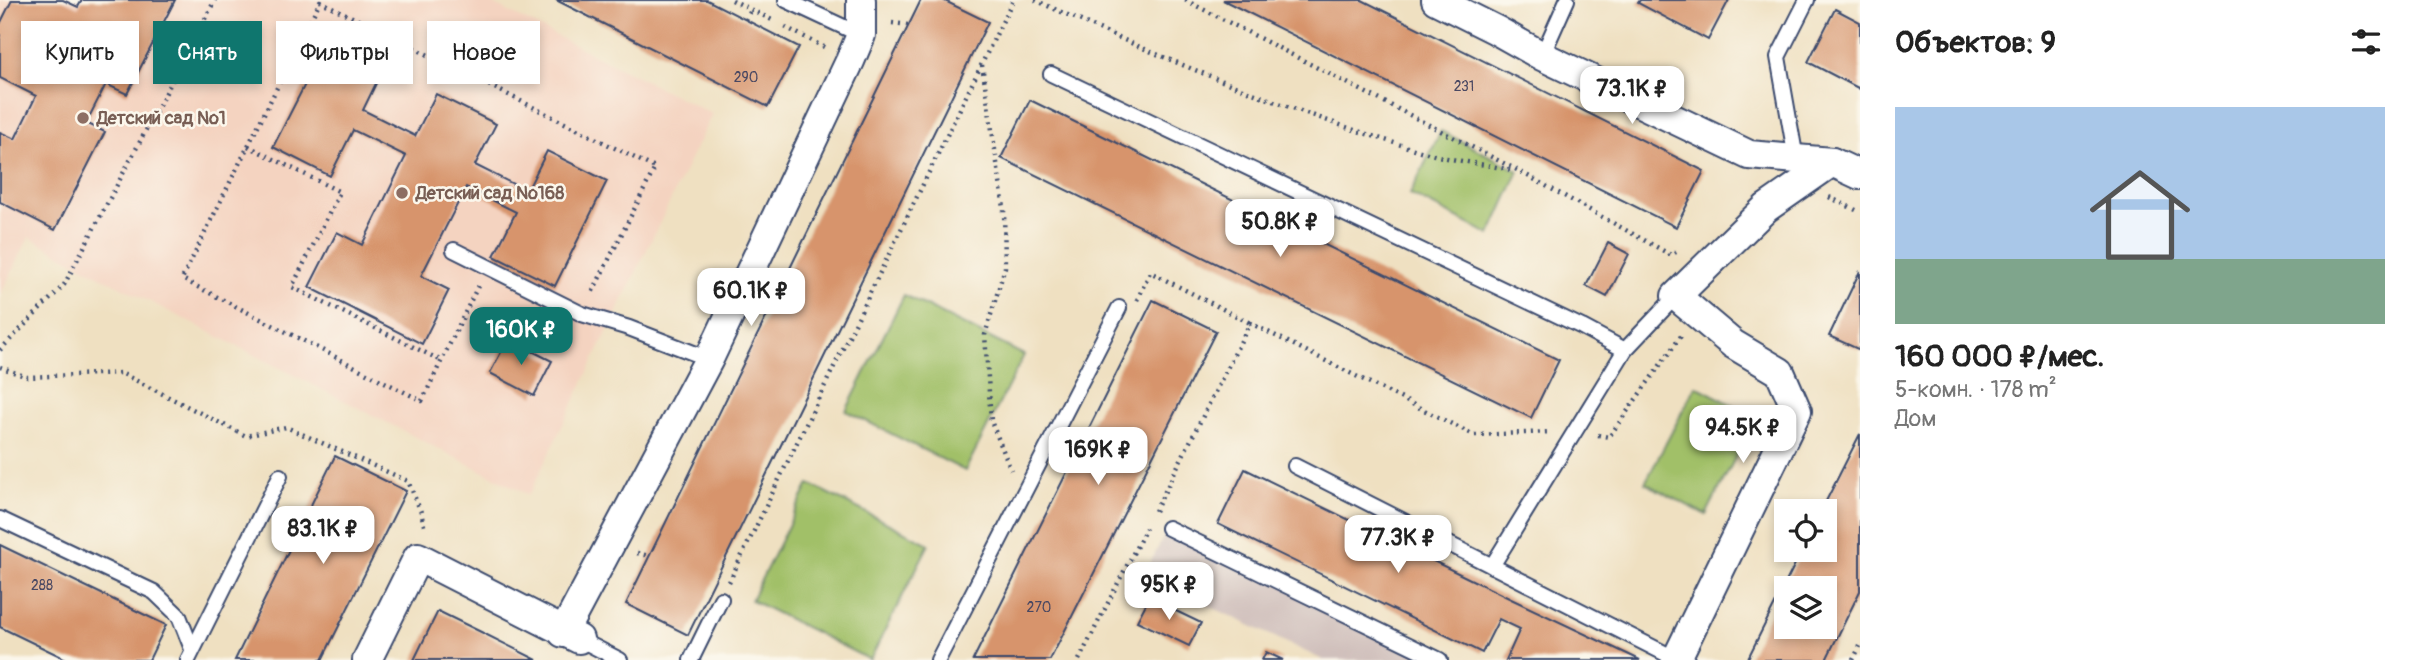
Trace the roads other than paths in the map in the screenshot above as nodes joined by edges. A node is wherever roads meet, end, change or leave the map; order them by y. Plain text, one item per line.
1 (786, 0) edge
2 (861, 0) edge
3 (1436, 0) edge
4 (1567, 0) edge
5 (1807, 0) edge
6 (861, 35) junction
7 (1542, 56) junction
8 (1051, 74) dead end
9 (1796, 159) junction
10 (1832, 162) junction
11 (1860, 176) edge
12 (454, 250) dead end
13 (1686, 305) junction
14 (1119, 308) dead end
15 (1625, 350) junction
16 (709, 359) junction
17 (1295, 466) dead end
18 (280, 476) dead end
19 (0, 519) edge
20 (1168, 528) dead end
21 (1492, 566) junction
22 (721, 598) road end
23 (571, 636) junction
24 (190, 655) edge
25 (1676, 659) edge
26 (368, 660) edge
27 (620, 660) edge
28 (691, 660) edge
29 (938, 660) edge
30 (1440, 660) edge

1 - 6 lane
2 - 6 street
3 - 7 street
4 - 7 lane
5 - 9 lane
6 - 16 street
7 - 9 street
8 - 15 lane
9 - 10 street
10 - 11 street
10 - 13 street
12 - 16 lane
13 - 15 lane
13 - 25 street
14 - 29 lane
15 - 21 lane
16 - 23 street
17 - 21 lane
18 - 24 lane
19 - 24 lane
20 - 30 lane
21 - 25 lane
22 - 28 lane
23 - 26 street
23 - 27 lane

